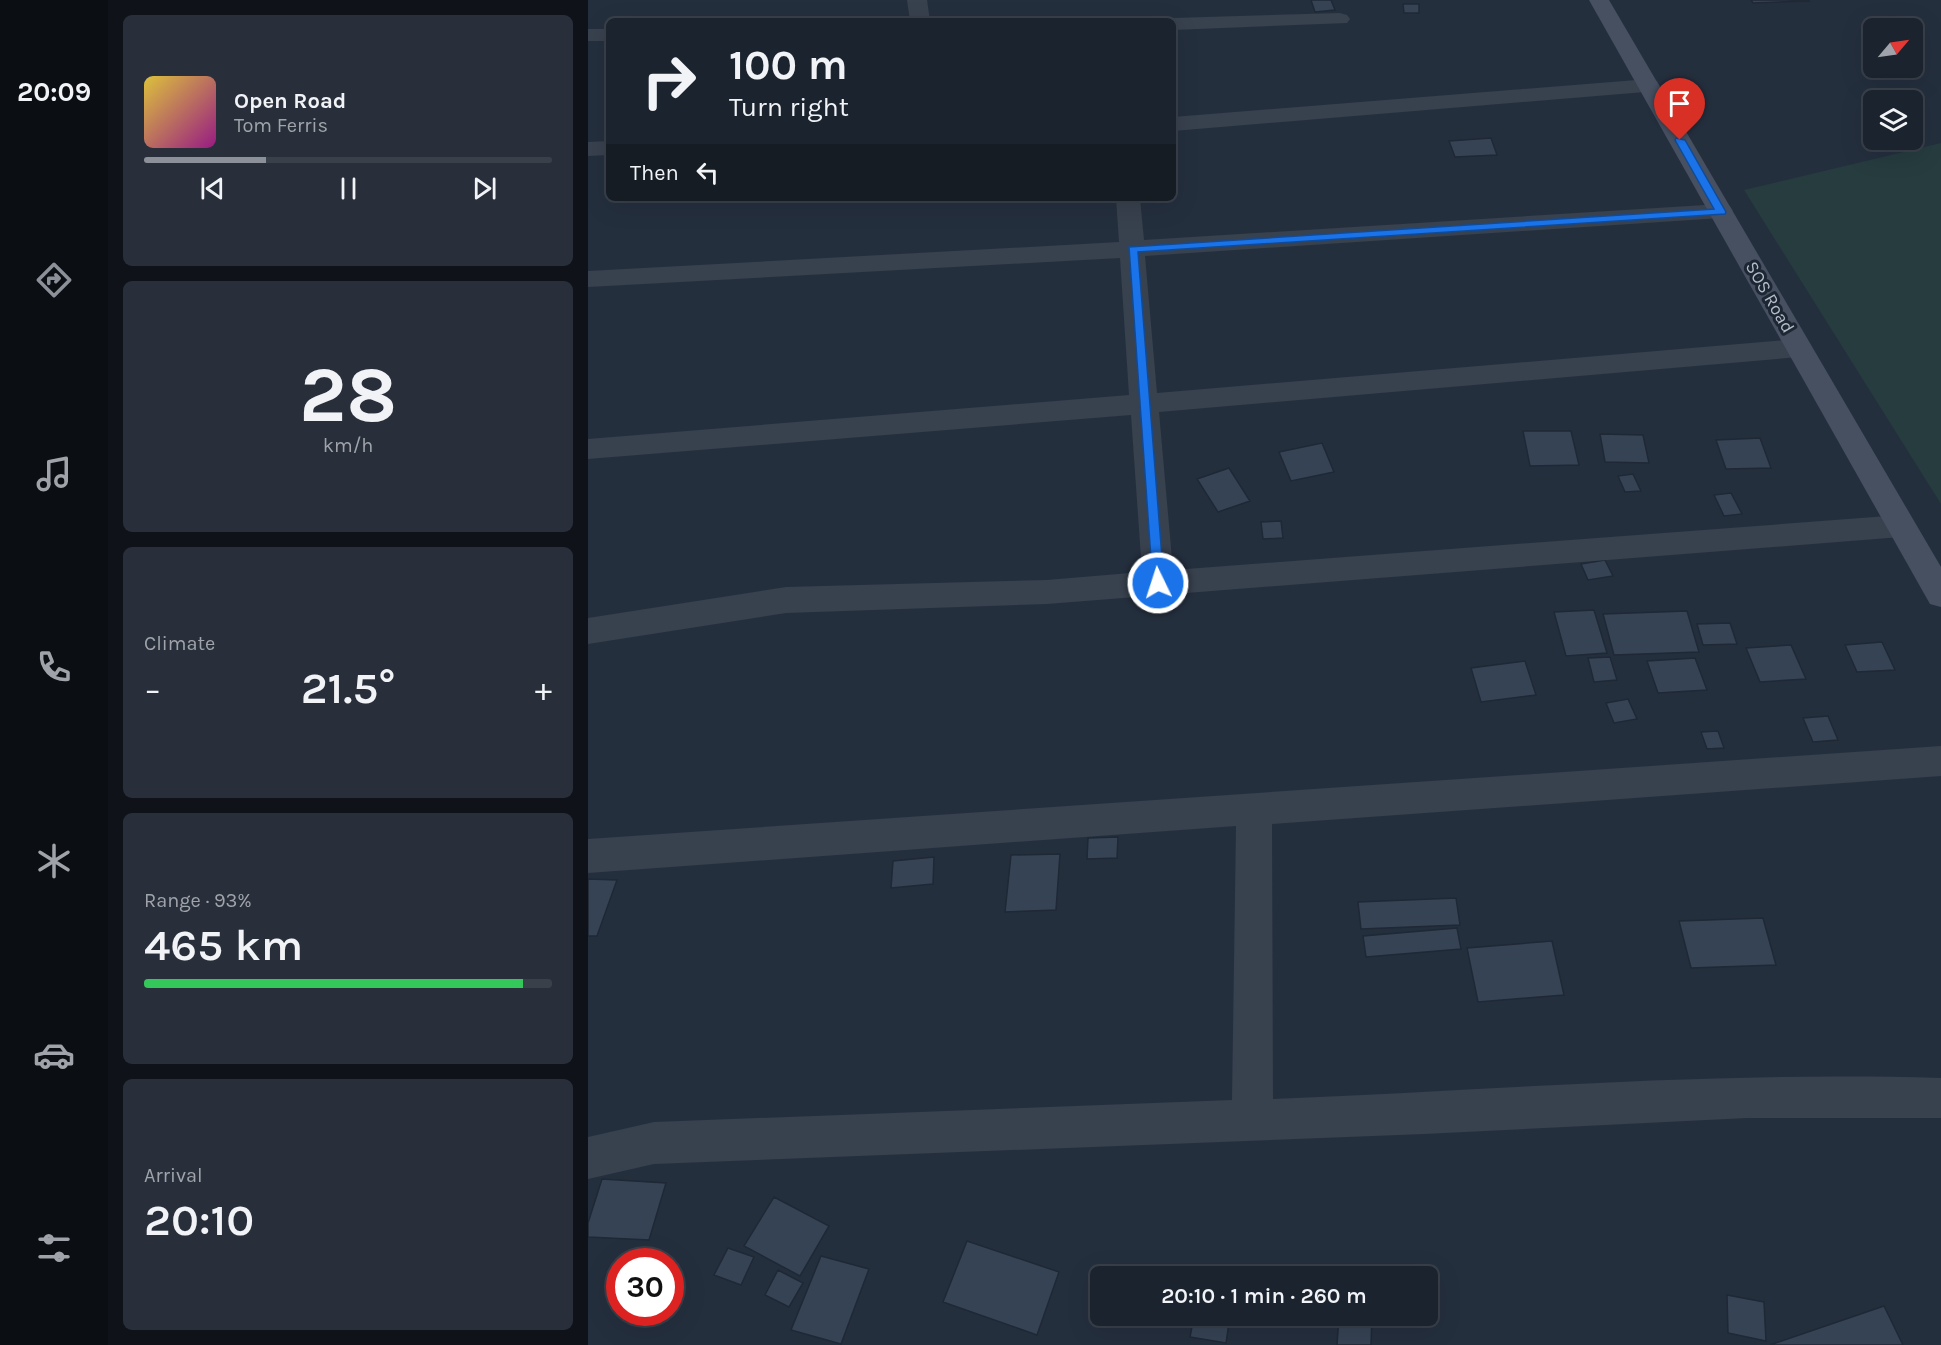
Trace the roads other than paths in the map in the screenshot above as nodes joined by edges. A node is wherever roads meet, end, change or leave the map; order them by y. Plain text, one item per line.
1 (917, 0) edge
2 (1599, 0) edge
3 (920, 18) edge
4 (1340, 19) dead end
5 (1176, 24) edge
6 (588, 35) edge
7 (606, 35) edge
8 (1649, 86) junction
9 (1176, 123) edge
10 (606, 148) edge
11 (588, 149) edge
12 (1128, 201) edge
13 (1721, 212) junction
14 (1132, 249) junction
15 (588, 279) edge
16 (1799, 348) junction
17 (1144, 404) junction
18 (588, 449) edge
19 (1901, 526) junction
20 (1158, 583) junction
21 (1941, 595) edge
22 (588, 631) edge
23 (1941, 761) edge
24 (1254, 809) junction
25 (588, 856) edge
26 (1941, 1098) edge
27 (1252, 1120) junction
28 (588, 1158) edge

1 - 3 street
2 - 8 street, SOS Road
4 - 5 street
6 - 7 street
8 - 9 street
8 - 13 street, SOS Road
10 - 11 street
12 - 14 street
13 - 14 street
13 - 16 street, SOS Road
14 - 15 street
14 - 17 street
16 - 17 street
16 - 19 street, SOS Road
17 - 18 street
17 - 20 street
19 - 20 street
19 - 21 street, SOS Road
20 - 22 street
23 - 24 street
24 - 25 street
24 - 27 street
26 - 27 street
27 - 28 street

